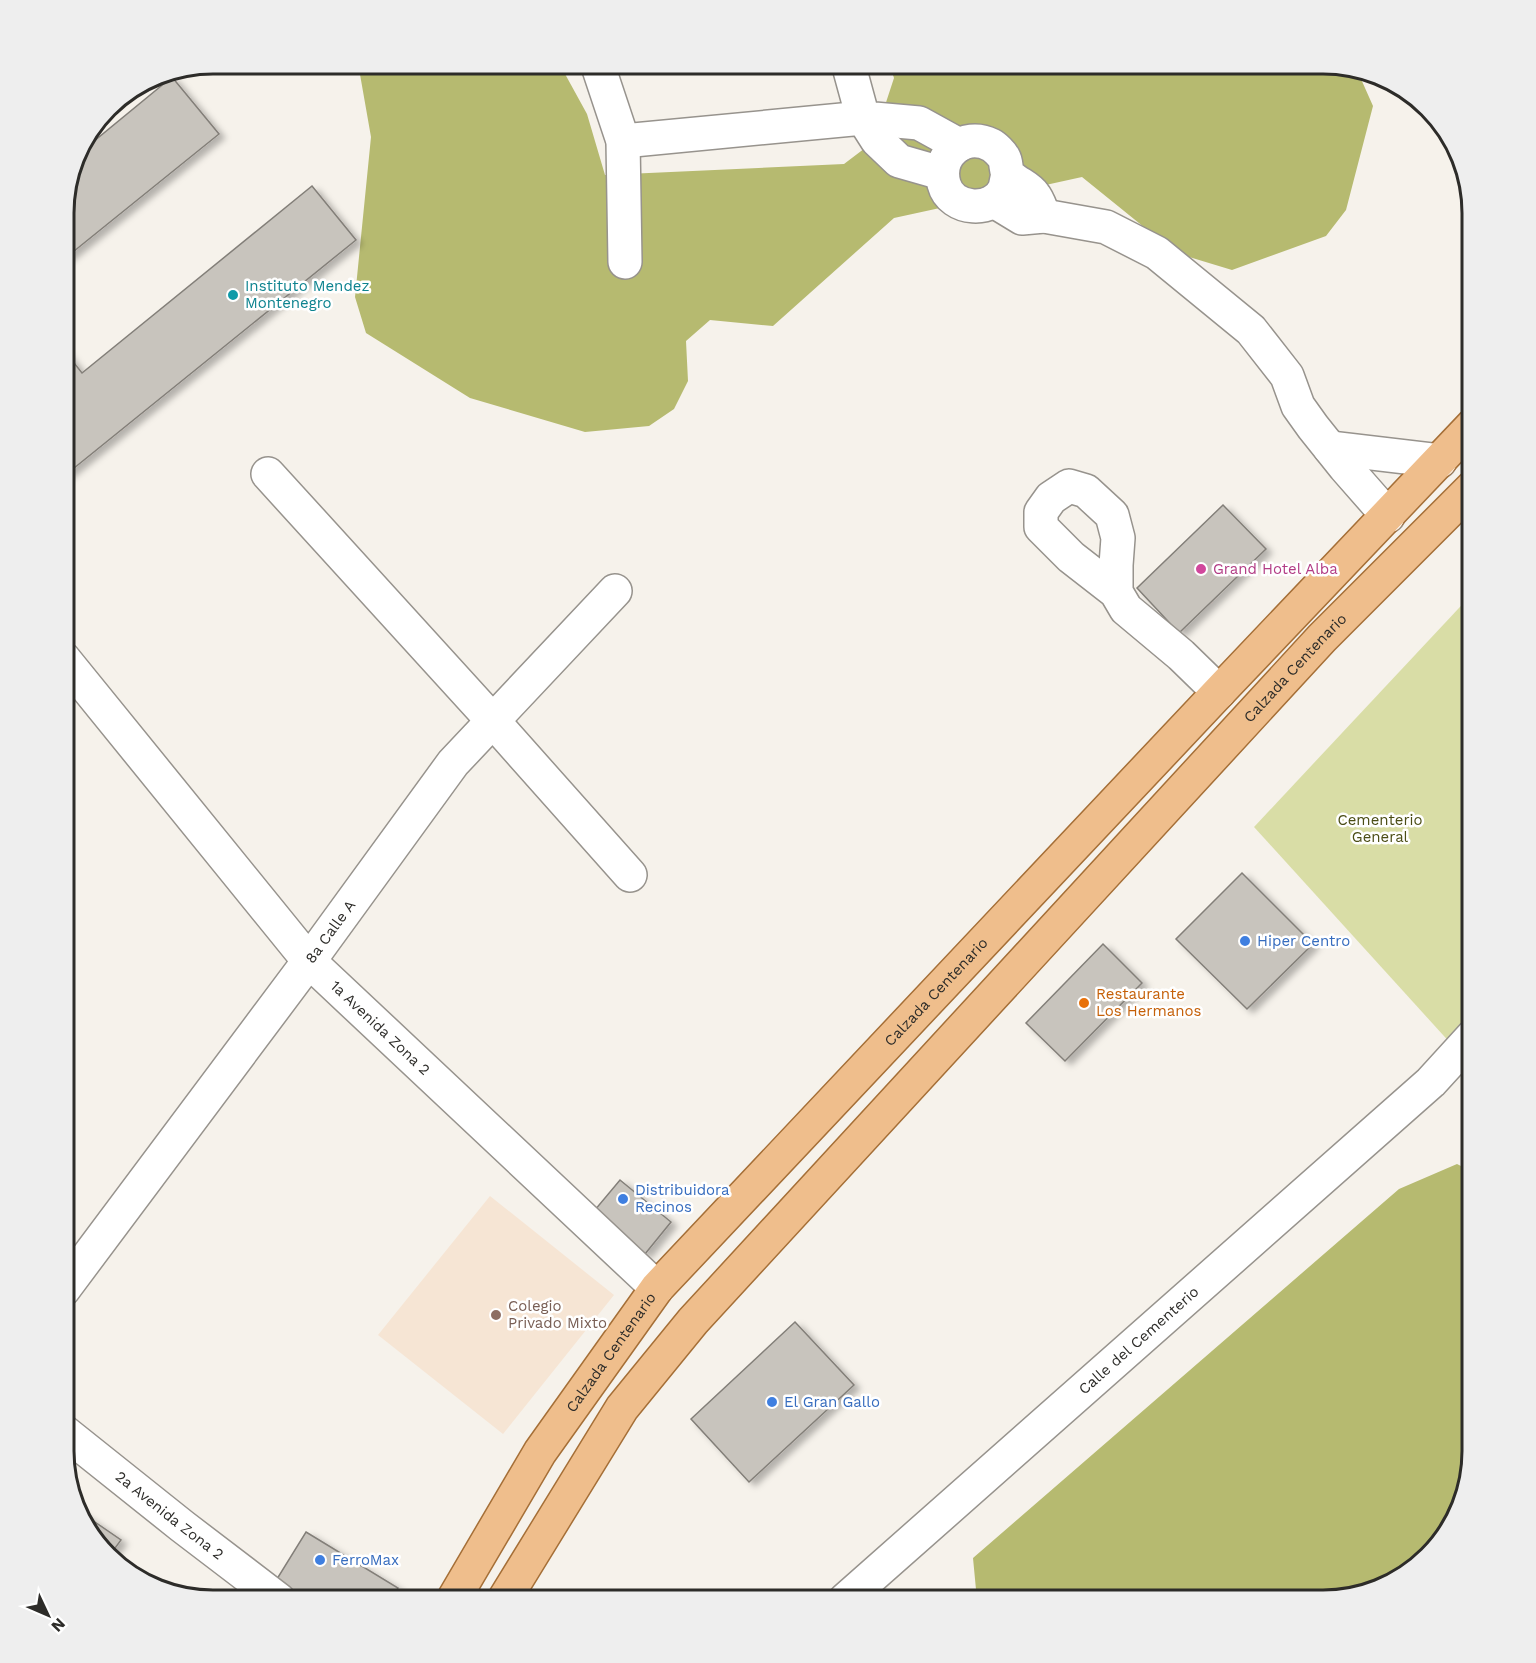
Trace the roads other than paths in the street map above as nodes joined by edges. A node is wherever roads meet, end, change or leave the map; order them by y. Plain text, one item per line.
1 (601, 74) edge
2 (851, 74) edge
3 (863, 118) junction
4 (623, 141) junction
5 (959, 145) junction
6 (941, 173) junction
7 (1001, 188) junction
8 (625, 262) dead end
9 (1462, 438) edge
10 (1330, 448) junction
11 (1440, 461) junction
12 (268, 474) dead end
13 (1462, 498) edge
14 (1388, 516) junction
15 (615, 591) dead end
16 (1116, 592) dead end
17 (74, 672) edge
18 (1219, 692) junction
19 (493, 721) junction
20 (630, 874) dead end
21 (309, 961) junction
22 (1462, 1048) edge
23 (74, 1275) edge
24 (657, 1288) junction
25 (74, 1440) edge
26 (266, 1590) edge
27 (459, 1590) edge
28 (510, 1590) edge
29 (856, 1590) edge

1 - 4 street
2 - 3 street
3 - 4 street
3 - 5 street
3 - 6 street
4 - 8 street
5 - 6 street
5 - 7 street
6 - 7 street
7 - 10 street
9 - 11 main road, Calzada Centenario
10 - 11 street
10 - 14 street
11 - 14 main road, Calzada Centenario
12 - 19 street
13 - 28 main road, Calzada Centenario
14 - 18 main road, Calzada Centenario
15 - 19 street, 8a Calle A
16 - 18 street
17 - 21 street, 1a Avenida Zona 2
18 - 24 main road, Calzada Centenario
19 - 20 street
19 - 21 street, 8a Calle A
21 - 23 street, 8a Calle A
21 - 24 street, 1a Avenida Zona 2
22 - 29 street, Calle del Cementerio
24 - 27 main road, Calzada Centenario
25 - 26 street, 2a Avenida Zona 2

